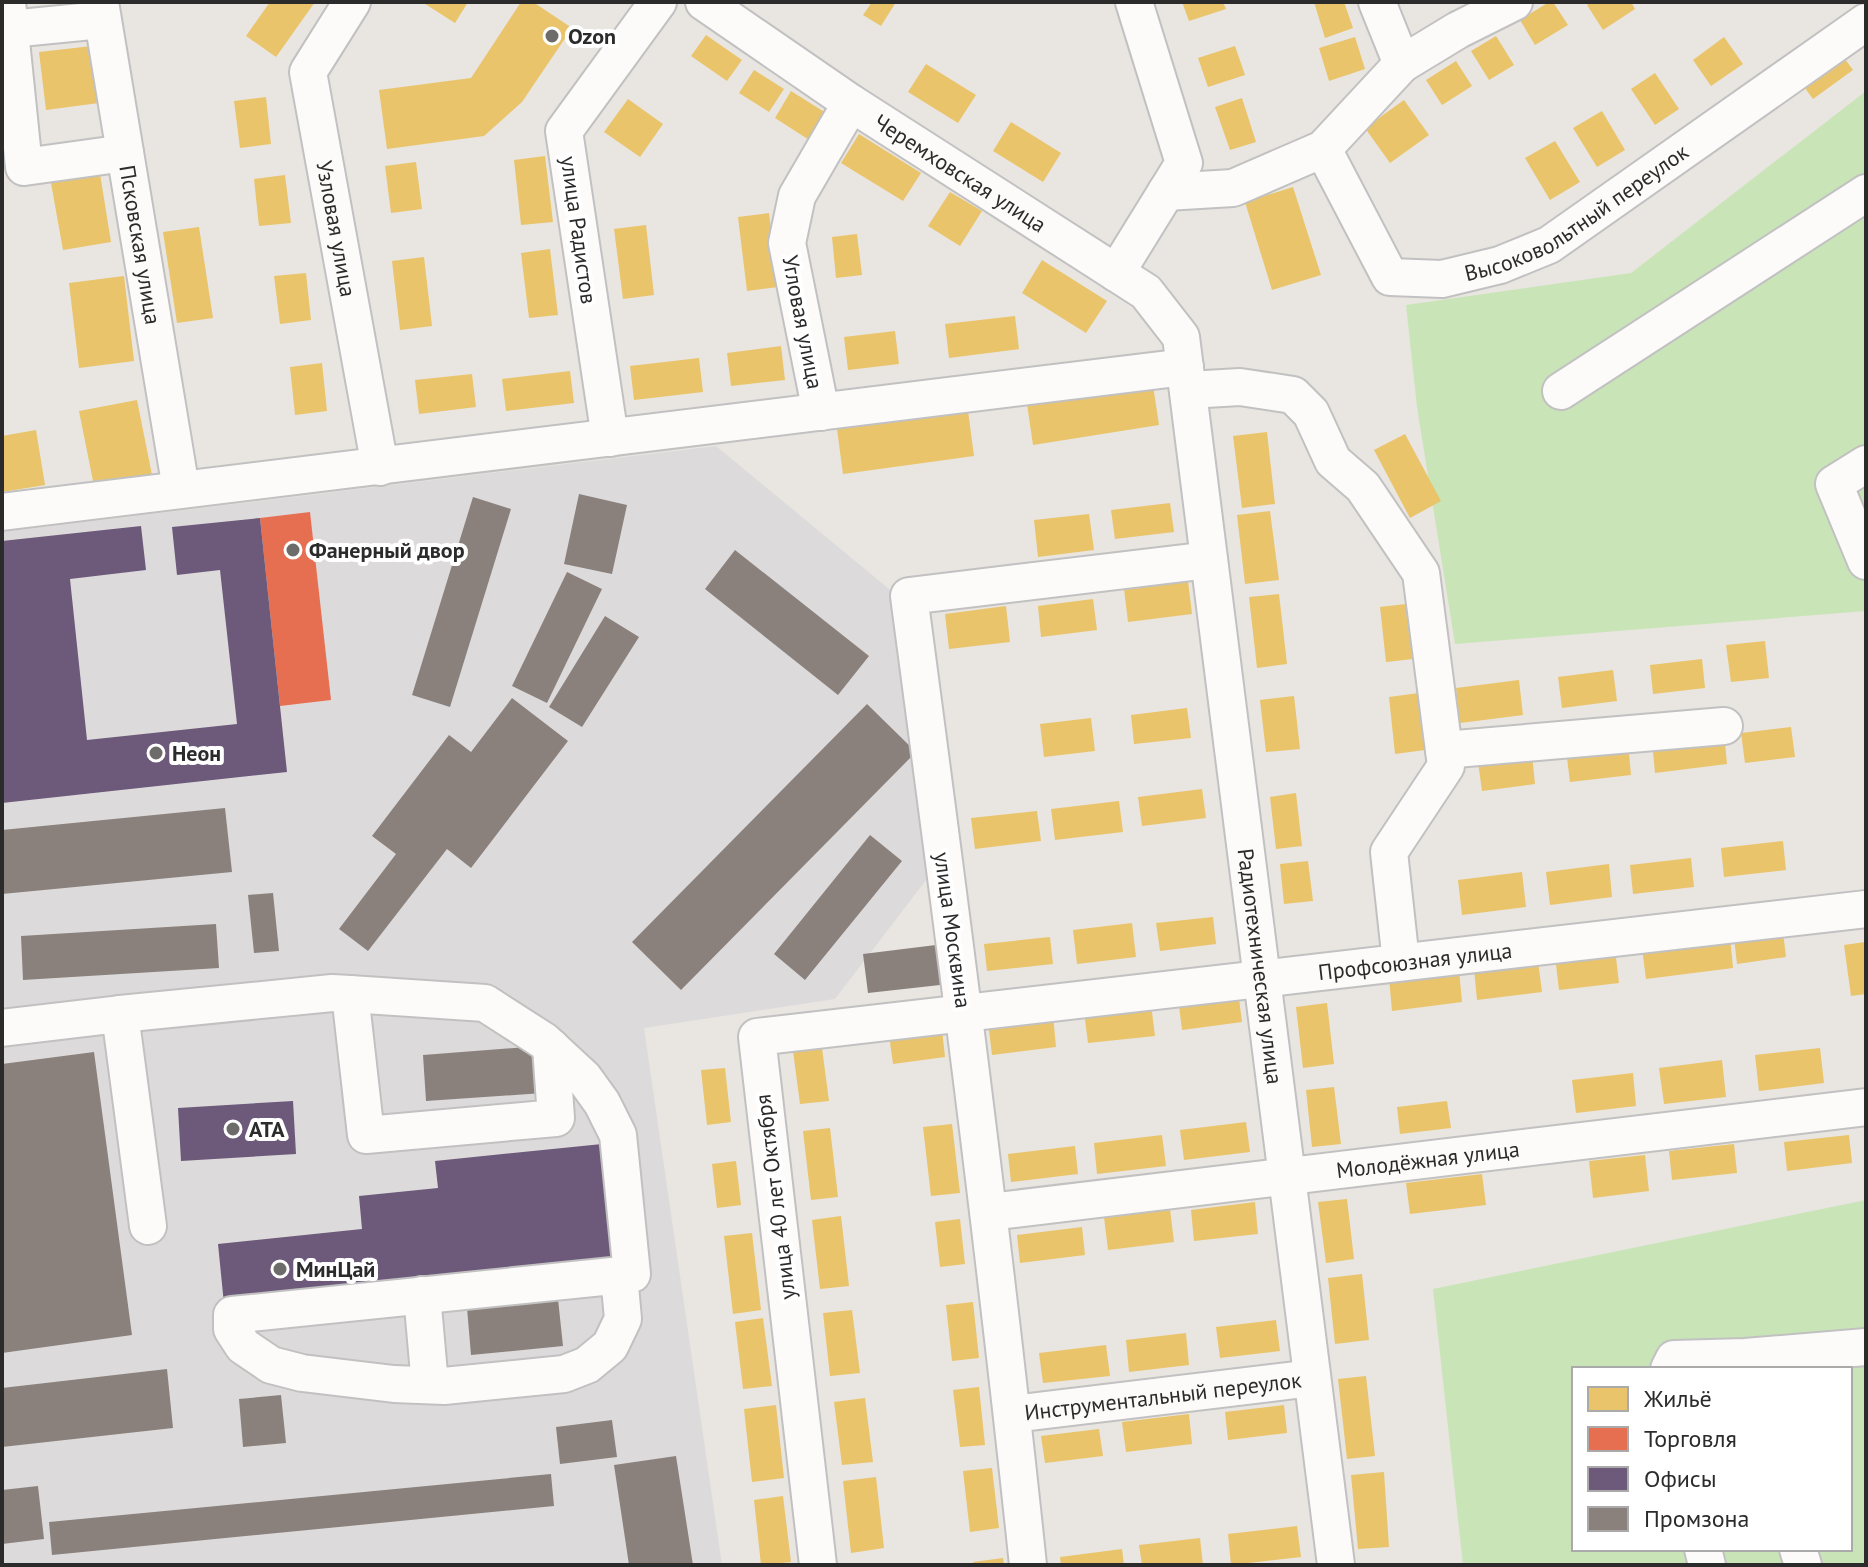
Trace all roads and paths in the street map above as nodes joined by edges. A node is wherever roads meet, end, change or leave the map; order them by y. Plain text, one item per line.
1 (352, 2) edge
2 (658, 2) edge
3 (704, 2) edge
4 (1134, 2) edge
5 (1377, 2) edge
6 (1514, 2) edge
7 (101, 11) edge
8 (1866, 22) edge
9 (8, 35) edge
10 (1402, 64) junction
11 (851, 103) junction
12 (1323, 149) junction
13 (125, 153) junction
14 (1175, 178) junction
15 (1866, 193) edge
16 (1116, 273) junction
17 (1186, 378) junction
18 (1561, 391) dead end
19 (821, 412) junction
20 (610, 438) junction
21 (1866, 464) edge
22 (380, 467) junction
23 (181, 489) junction
24 (2, 512) edge
25 (1209, 560) junction
26 (1866, 561) edge
27 (1724, 726) dead end
28 (1444, 750) junction
29 (1866, 909) edge
30 (1401, 962) junction
31 (1262, 978) junction
32 (350, 994) junction
33 (964, 1013) junction
34 (120, 1014) junction
35 (2, 1028) edge
36 (551, 1047) junction
37 (1866, 1107) edge
38 (1287, 1176) junction
39 (989, 1212) junction
40 (148, 1226) dead end
41 (619, 1275) junction
42 (422, 1295) junction
43 (1866, 1347) edge
44 (1747, 1363) edge
45 (1670, 1367) edge
46 (1312, 1378) junction
47 (430, 1385) junction
48 (1012, 1414) junction
49 (818, 1565) edge
50 (1028, 1565) edge
51 (1336, 1565) edge

1 - 22 street, Узловая улица
2 - 20 street, улица Радистов
3 - 11 street, Черемховская улица
4 - 14 street
5 - 10 street
6 - 10 street
7 - 9 street
7 - 13 street, Псковская улица
8 - 12 street, Высоковольтный переулок
9 - 13 street
10 - 12 street
11 - 16 street, Черемховская улица
11 - 19 street, Угловая улица
12 - 14 street
13 - 23 street, Псковская улица
14 - 16 street
15 - 18 street
16 - 17 street, Черемховская улица
17 - 19 street
17 - 25 street, Радиотехническая улица
17 - 28 street
19 - 20 street
20 - 22 street
21 - 26 street
22 - 23 street
23 - 24 street
25 - 31 street, Радиотехническая улица
25 - 33 street, улица Москвина
27 - 28 street
28 - 30 street
29 - 30 street, Профсоюзная улица
30 - 31 street, Профсоюзная улица
31 - 33 street, Профсоюзная улица
31 - 38 street, Радиотехническая улица
32 - 34 street
32 - 36 street
32 - 36 street
33 - 39 street, улица Москвина
33 - 49 street, улица 40 лет Октября
34 - 35 street
34 - 40 street
36 - 41 street
37 - 38 street, Молодёжная улица
38 - 39 street, Молодёжная улица
38 - 46 street, Радиотехническая улица
39 - 48 street, улица Москвина
41 - 42 street
41 - 47 street
42 - 47 street
42 - 47 street
43 - 44 street
44 - 45 street
46 - 48 street, Инструментальный переулок
46 - 51 street, Радиотехническая улица
48 - 50 street, улица Москвина

